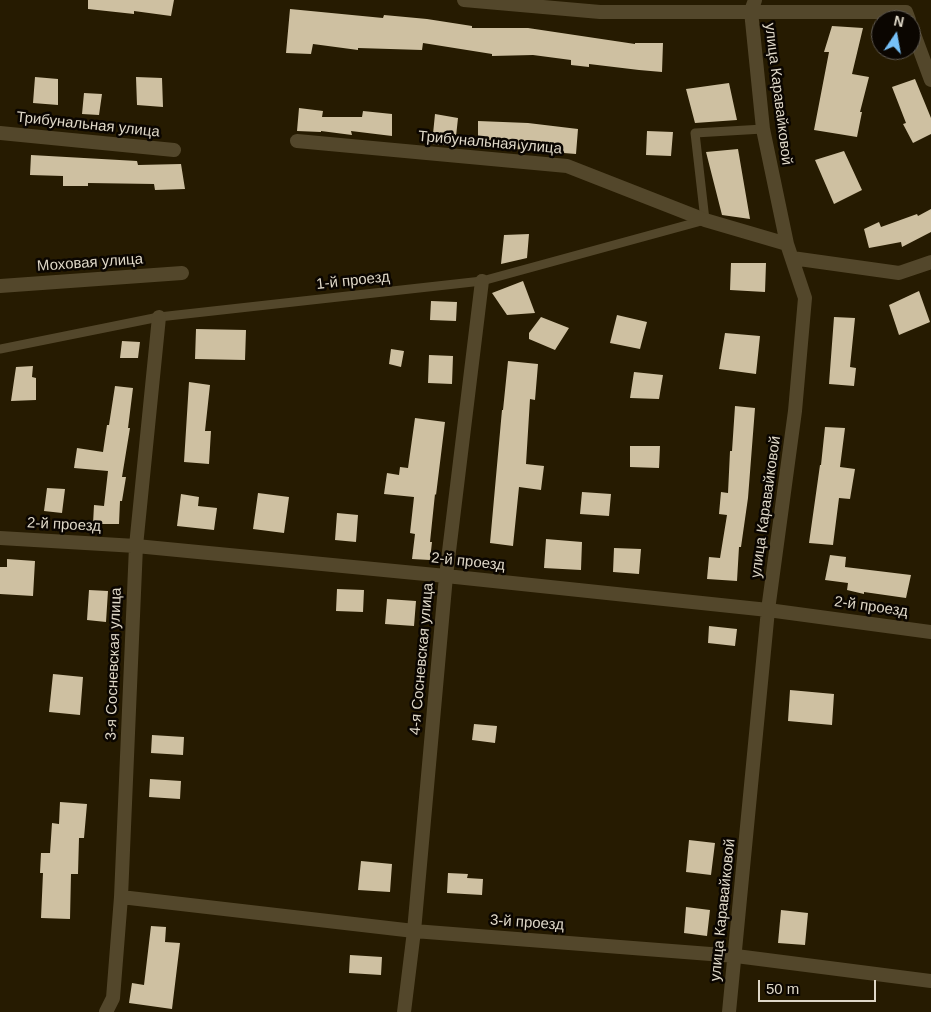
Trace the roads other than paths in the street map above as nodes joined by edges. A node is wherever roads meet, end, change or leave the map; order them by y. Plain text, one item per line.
1 (464, 0) edge
2 (753, 6) edge
3 (871, 14) edge
4 (921, 53) edge
5 (931, 80) edge
6 (763, 130) junction
7 (0, 133) edge
8 (298, 141) dead end
9 (174, 150) dead end
10 (705, 220) junction
11 (787, 244) junction
12 (792, 258) junction
13 (931, 262) edge
14 (182, 273) dead end
15 (482, 281) junction
16 (0, 286) edge
17 (159, 317) junction
18 (0, 350) edge
19 (0, 538) edge
20 (136, 546) junction
21 (446, 576) junction
22 (768, 610) junction
23 (931, 632) edge
24 (121, 897) junction
25 (414, 931) junction
26 (736, 956) junction
27 (931, 981) edge
28 (106, 1012) edge
29 (404, 1012) edge
30 (729, 1012) edge

1 - 2 street
2 - 3 street
2 - 6 street, улица Каравайковой
4 - 5 street
6 - 10 lane
6 - 11 street, улица Каравайковой
7 - 9 street, Трибунальная улица
8 - 10 street, Трибунальная улица
10 - 11 street, Трибунальная улица
10 - 15 lane, 1-й проезд
11 - 12 street, улица Каравайковой
12 - 13 street
12 - 22 street, улица Каравайковой
14 - 16 street, Моховая улица
15 - 17 lane, 1-й проезд
15 - 21 street, 4-я Сосневская улица
17 - 18 lane, 1-й проезд
17 - 20 street, 3-я Сосневская улица
19 - 20 street, 2-й проезд
20 - 21 street, 2-й проезд
20 - 24 street, 3-я Сосневская улица
21 - 22 street, 2-й проезд
21 - 25 street, 4-я Сосневская улица
22 - 23 street, 2-й проезд
22 - 26 street, улица Каравайковой
24 - 25 street, 3-й проезд
24 - 28 street, 3-я Сосневская улица
25 - 26 street, 3-й проезд
25 - 29 street, 4-я Сосневская улица
26 - 27 street, 3-й проезд
26 - 30 street, улица Каравайковой

